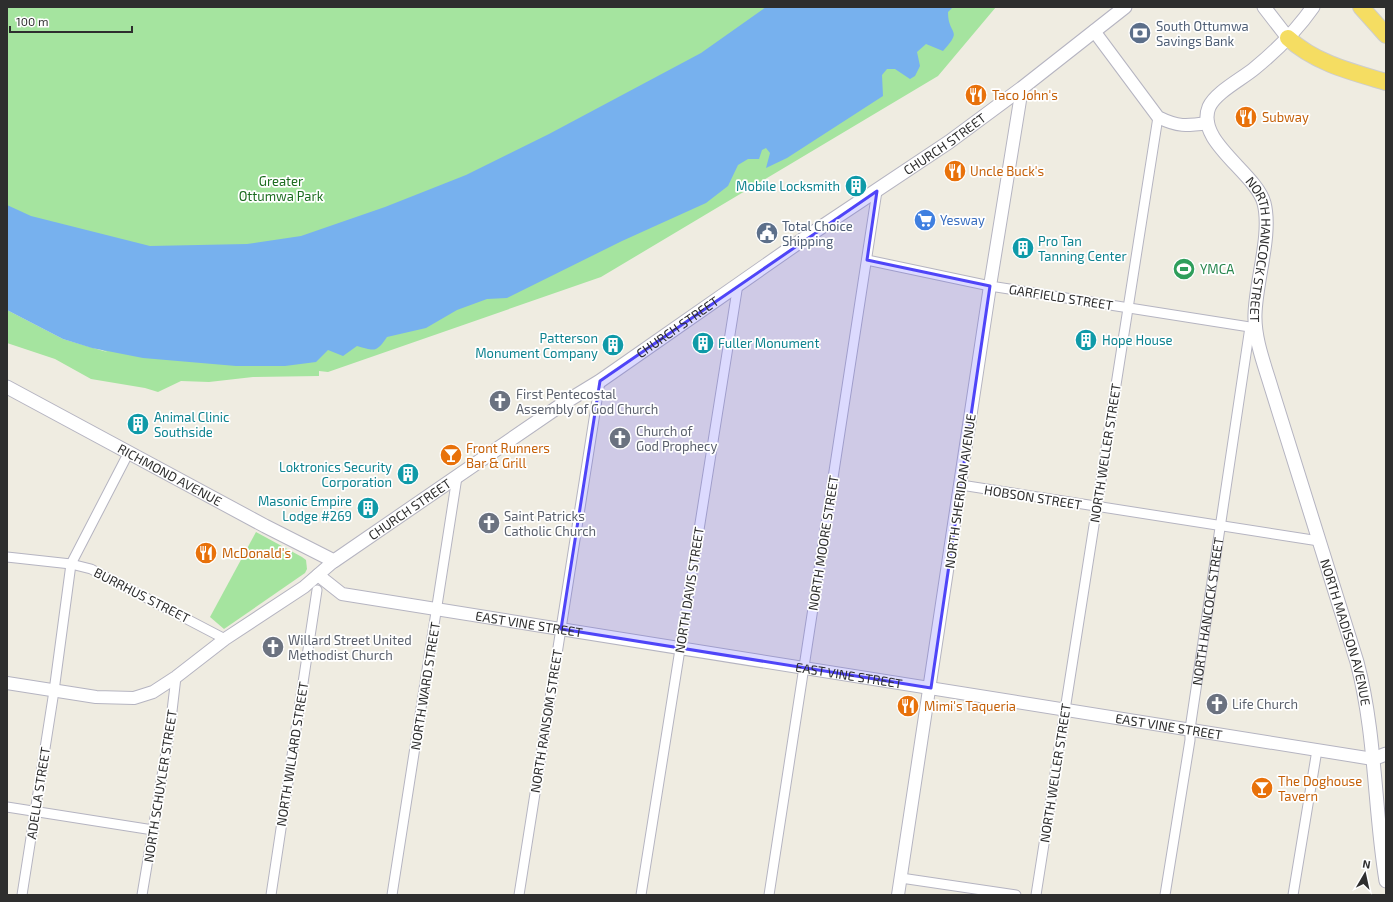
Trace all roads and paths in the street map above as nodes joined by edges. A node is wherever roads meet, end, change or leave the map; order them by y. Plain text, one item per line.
1 (1125, 7) edge
2 (1264, 7) edge
3 (1313, 7) edge
4 (1361, 7) edge
5 (1094, 31) junction
6 (1386, 35) edge
7 (1288, 38) junction
8 (1386, 82) edge
9 (1022, 88) junction
10 (1158, 117) junction
11 (1208, 123) junction
12 (877, 191) junction
13 (867, 260) junction
14 (738, 284) junction
15 (990, 286) junction
16 (1128, 308) junction
17 (1254, 327) junction
18 (600, 381) junction
19 (7, 387) edge
20 (1272, 390) joint
21 (129, 452) junction
22 (457, 477) junction
23 (961, 485) junction
24 (1097, 507) junction
25 (1220, 526) junction
26 (1319, 541) junction
27 (7, 558) edge
28 (334, 561) junction
29 (72, 564) junction
30 (318, 575) junction
31 (317, 590) dead end
32 (437, 610) junction
33 (561, 629) junction
34 (225, 639) junction
35 (680, 648) junction
36 (804, 668) junction
37 (176, 677) junction
38 (7, 683) edge
39 (930, 688) junction
40 (54, 690) junction
41 (1065, 710) junction
42 (1190, 729) junction
43 (1317, 750) junction
44 (1386, 754) edge
45 (1373, 759) junction
46 (7, 807) edge
47 (35, 811) junction
48 (152, 830) junction
49 (901, 878) junction
50 (1386, 881) edge
51 (22, 895) edge
52 (142, 895) edge
53 (271, 895) edge
54 (392, 895) edge
55 (519, 895) edge
56 (641, 895) edge
57 (768, 895) edge
58 (898, 895) edge
59 (1016, 895) edge
60 (1036, 895) edge
61 (1165, 895) edge
62 (1293, 895) edge

1 - 5 main road, CHURCH STREET
2 - 7 main road
3 - 7 main road
4 - 6 highway
5 - 9 main road, CHURCH STREET
5 - 10 street
7 - 8 highway
7 - 11 main road
9 - 12 main road, CHURCH STREET
9 - 15 street, NORTH SHERIDAN AVENUE
10 - 11 street
10 - 16 street, NORTH WELLER STREET
11 - 17 main road, NORTH HANCOCK STREET
12 - 13 street, NORTH MOORE STREET
12 - 14 main road, CHURCH STREET
13 - 15 street, GARFIELD STREET
13 - 36 street, NORTH MOORE STREET
14 - 18 main road, CHURCH STREET
14 - 35 street, NORTH DAVIS STREET
15 - 16 street, GARFIELD STREET
15 - 23 street, NORTH SHERIDAN AVENUE
16 - 17 street, GARFIELD STREET
16 - 24 street, NORTH WELLER STREET
17 - 20 main road, NORTH HANCOCK STREET
17 - 25 street, NORTH HANCOCK STREET
18 - 22 main road, CHURCH STREET
18 - 33 street, NORTH RANSOM STREET
19 - 21 main road, RICHMOND AVENUE
20 - 26 main road, NORTH MADISON AVENUE
21 - 28 main road, RICHMOND AVENUE
21 - 29 street, ADELLA STREET
22 - 28 main road, CHURCH STREET
22 - 32 street, NORTH WARD STREET
23 - 24 street, HOBSON STREET
23 - 39 street, NORTH SHERIDAN AVENUE
24 - 25 street, HOBSON STREET
24 - 41 street, NORTH WELLER STREET
25 - 26 street, HOBSON STREET
25 - 42 street, NORTH HANCOCK STREET
26 - 45 main road, NORTH MADISON AVENUE
27 - 29 street, BURRHUS STREET
28 - 30 street, CHURCH STREET
29 - 34 street, BURRHUS STREET
29 - 40 street, ADELLA STREET
30 - 32 street, EAST VINE STREET
30 - 34 street, CHURCH STREET
31 - 53 street, NORTH WILLARD STREET
32 - 33 street, EAST VINE STREET
32 - 54 street, NORTH WARD STREET
33 - 35 street, EAST VINE STREET
33 - 55 street, NORTH RANSOM STREET
34 - 37 street, CHURCH STREET
35 - 36 street, EAST VINE STREET
35 - 56 street, NORTH DAVIS STREET
36 - 39 street, EAST VINE STREET
36 - 57 street, NORTH MOORE STREET
37 - 40 street, CHURCH STREET
37 - 48 street, NORTH SCHUYLER STREET
38 - 40 street, CHURCH STREET
39 - 41 street, EAST VINE STREET
39 - 49 street, NORTH SHERIDAN AVENUE
40 - 47 street, ADELLA STREET
41 - 42 street, EAST VINE STREET
41 - 60 street, NORTH WELLER STREET
42 - 43 street, EAST VINE STREET
42 - 61 street, NORTH HANCOCK STREET
43 - 45 street, EAST VINE STREET
43 - 62 street
44 - 45 main road
45 - 50 main road, NORTH MADISON AVENUE
46 - 47 street
47 - 48 street
47 - 51 street, ADELLA STREET
48 - 52 street, NORTH SCHUYLER STREET
49 - 58 street, NORTH SHERIDAN AVENUE
49 - 59 street

